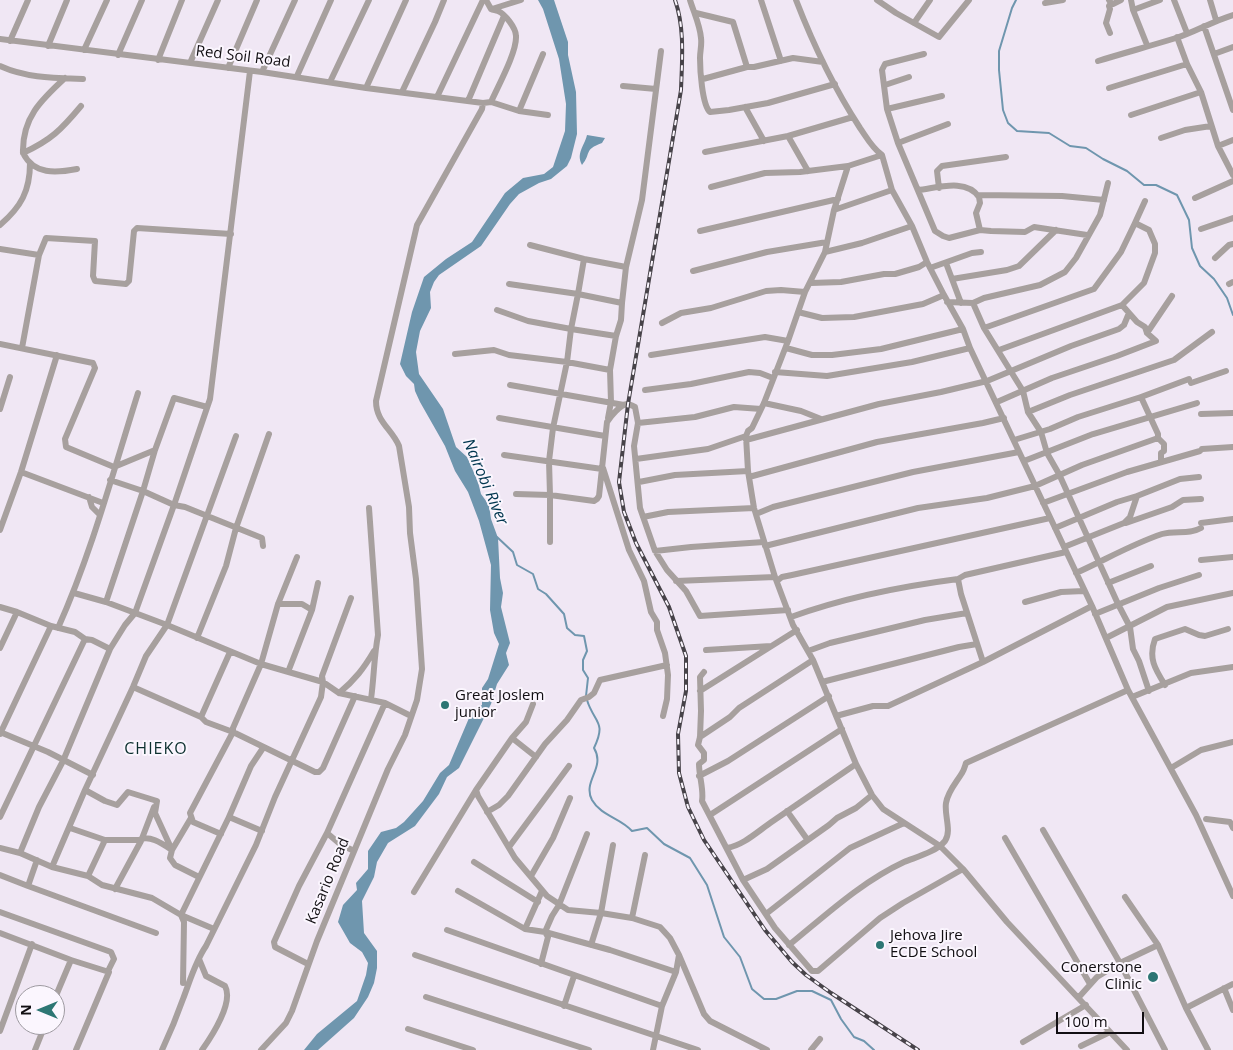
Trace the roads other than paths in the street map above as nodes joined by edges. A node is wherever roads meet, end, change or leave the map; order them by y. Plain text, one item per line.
1 (28, 0) edge
2 (67, 0) edge
3 (106, 0) edge
4 (142, 0) edge
5 (182, 0) edge
6 (218, 0) edge
7 (257, 0) edge
8 (296, 0) edge
9 (331, 0) edge
10 (369, 0) edge
11 (406, 0) edge
12 (444, 0) edge
13 (484, 0) edge
14 (690, 0) edge
15 (763, 0) edge
16 (796, 0) edge
17 (930, 0) edge
18 (969, 0) edge
19 (1063, 0) edge
20 (1121, 0) edge
21 (1131, 0) edge
22 (1160, 0) edge
23 (1174, 0) edge
24 (1210, 0) edge
25 (517, 1) edge
26 (882, 1) edge
27 (1110, 1) edge
28 (1045, 3) dead end
29 (491, 9) junction
30 (1133, 10) junction
31 (696, 12) junction
32 (1233, 15) edge
33 (504, 16) junction
34 (1216, 20) junction
35 (914, 23) junction
36 (1204, 26) junction
37 (1110, 33) dead end
38 (1187, 33) junction
39 (1176, 38) junction
40 (0, 39) edge
41 (10, 41) junction
42 (1148, 45) junction
43 (48, 46) junction
44 (1233, 47) edge
45 (84, 50) junction
46 (661, 51) dead end
47 (543, 54) dead end
48 (924, 54) dead end
49 (1214, 54) junction
50 (118, 55) junction
51 (158, 60) junction
52 (781, 61) junction
53 (1098, 61) dead end
54 (824, 62) junction
55 (190, 63) junction
56 (1187, 64) junction
57 (0, 66) edge
58 (748, 67) junction
59 (228, 68) junction
60 (250, 71) junction
61 (262, 72) junction
62 (297, 76) junction
63 (909, 77) dead end
64 (65, 78) junction
65 (83, 79) dead end
66 (703, 79) junction
67 (330, 82) junction
68 (835, 84) junction
69 (885, 85) junction
70 (623, 86) dead end
71 (366, 88) junction
72 (1109, 88) dead end
73 (656, 89) junction
74 (402, 92) junction
75 (1200, 92) junction
76 (942, 96) dead end
77 (436, 97) junction
78 (468, 101) junction
79 (491, 102) junction
80 (483, 103) junction
81 (81, 106) dead end
82 (745, 107) junction
83 (887, 109) junction
84 (1233, 110) edge
85 (519, 111) junction
86 (548, 115) dead end
87 (1131, 116) dead end
88 (853, 117) junction
89 (948, 124) dead end
90 (1211, 126) junction
91 (788, 136) junction
92 (1161, 138) dead end
93 (1233, 140) edge
94 (764, 141) junction
95 (898, 143) junction
96 (1218, 146) junction
97 (705, 152) dead end
98 (22, 153) junction
99 (882, 155) junction
100 (1006, 157) dead end
101 (30, 163) junction
102 (848, 166) junction
103 (77, 170) dead end
104 (808, 171) junction
105 (1233, 175) edge
106 (1233, 181) edge
107 (1108, 183) dead end
108 (711, 187) dead end
109 (939, 188) junction
110 (892, 190) junction
111 (918, 190) junction
112 (978, 195) junction
113 (1195, 198) dead end
114 (838, 199) junction
115 (1104, 200) junction
116 (1145, 201) dead end
117 (834, 210) junction
118 (1233, 218) edge
119 (1135, 223) junction
120 (0, 225) edge
121 (912, 226) junction
122 (1201, 228) dead end
123 (980, 230) junction
124 (1056, 230) junction
125 (700, 231) dead end
126 (231, 234) junction
127 (1088, 235) junction
128 (827, 242) junction
129 (1233, 244) edge
130 (530, 245) dead end
131 (0, 249) edge
132 (825, 252) junction
133 (981, 252) dead end
134 (39, 255) junction
135 (1215, 258) dead end
136 (584, 259) junction
137 (946, 263) junction
138 (928, 265) junction
139 (626, 266) junction
140 (693, 271) dead end
141 (952, 279) junction
142 (811, 283) junction
143 (509, 284) dead end
144 (805, 292) junction
145 (578, 294) junction
146 (1172, 296) dead end
147 (945, 298) junction
148 (622, 303) junction
149 (973, 303) junction
150 (961, 304) junction
151 (1122, 305) junction
152 (496, 310) dead end
153 (798, 312) junction
154 (1129, 313) junction
155 (662, 323) dead end
156 (984, 328) junction
157 (572, 329) junction
158 (963, 329) junction
159 (1212, 332) dead end
160 (1147, 333) junction
161 (616, 336) junction
162 (788, 341) junction
163 (0, 344) edge
164 (22, 348) junction
165 (786, 348) junction
166 (970, 348) junction
167 (999, 350) junction
168 (455, 354) dead end
169 (57, 355) junction
170 (651, 355) dead end
171 (567, 362) junction
172 (610, 370) junction
173 (1012, 371) junction
174 (1226, 371) dead end
175 (774, 375) junction
176 (10, 377) dead end
177 (987, 380) junction
178 (510, 385) dead end
179 (646, 390) dead end
180 (1023, 391) junction
181 (138, 393) dead end
182 (560, 394) junction
183 (1140, 397) junction
184 (611, 402) junction
185 (997, 402) junction
186 (1197, 403) dead end
187 (624, 405) junction
188 (762, 406) junction
189 (207, 408) junction
190 (0, 409) edge
191 (1028, 412) junction
192 (1233, 412) edge
193 (1201, 414) dead end
194 (1150, 417) junction
195 (499, 418) dead end
196 (1004, 418) junction
197 (822, 420) junction
198 (607, 422) junction
199 (638, 423) junction
200 (553, 428) junction
201 (1041, 432) junction
202 (269, 434) dead end
203 (236, 436) dead end
204 (605, 436) junction
205 (746, 438) junction
206 (1158, 438) junction
207 (1014, 440) junction
208 (1233, 447) edge
209 (155, 450) junction
210 (1019, 452) junction
211 (1047, 453) junction
212 (504, 455) dead end
213 (636, 459) junction
214 (549, 461) junction
215 (1024, 461) junction
216 (1161, 462) junction
217 (602, 466) junction
218 (114, 467) junction
219 (21, 472) junction
220 (748, 474) junction
221 (1059, 474) junction
222 (1200, 477) dead end
223 (110, 480) junction
224 (639, 482) junction
225 (1035, 486) junction
226 (144, 491) junction
227 (516, 494) dead end
228 (1068, 494) junction
229 (550, 495) junction
230 (1137, 496) junction
231 (89, 497) junction
232 (1201, 498) dead end
233 (103, 503) junction
234 (1043, 503) junction
235 (174, 505) junction
236 (369, 508) dead end
237 (755, 511) junction
238 (100, 515) junction
239 (206, 516) junction
240 (643, 517) junction
241 (1050, 518) junction
242 (1079, 519) junction
243 (1233, 519) edge
244 (1124, 523) junction
245 (1, 526) edge
246 (236, 528) junction
247 (1055, 528) junction
248 (1088, 539) junction
249 (550, 542) dead end
250 (765, 544) junction
251 (264, 546) dead end
252 (1065, 550) junction
253 (655, 551) junction
254 (1233, 556) edge
255 (297, 557) dead end
256 (1201, 560) dead end
257 (1099, 563) junction
258 (1151, 566) dead end
259 (1076, 573) junction
260 (1199, 575) dead end
261 (776, 579) junction
262 (958, 579) junction
263 (676, 581) junction
264 (318, 583) dead end
265 (1108, 583) junction
266 (1084, 590) junction
267 (74, 593) junction
268 (1233, 593) edge
269 (351, 598) dead end
270 (106, 602) junction
271 (1025, 602) dead end
272 (278, 604) junction
273 (1118, 604) junction
274 (1092, 606) junction
275 (0, 607) edge
276 (312, 610) junction
277 (788, 610) junction
278 (17, 612) junction
279 (135, 613) junction
280 (967, 613) junction
281 (1095, 614) junction
282 (791, 617) junction
283 (167, 625) junction
284 (55, 627) junction
285 (1130, 627) junction
286 (1228, 629) dead end
287 (797, 630) junction
288 (197, 638) junction
289 (1106, 638) junction
290 (85, 640) junction
291 (977, 644) junction
292 (771, 646) junction
293 (0, 648) edge
294 (110, 649) junction
295 (375, 650) junction
296 (706, 650) dead end
297 (808, 650) junction
298 (230, 652) junction
299 (813, 660) junction
300 (983, 662) junction
301 (261, 664) junction
302 (667, 665) junction
303 (1233, 667) edge
304 (288, 672) junction
305 (704, 672) dead end
306 (324, 682) junction
307 (822, 682) junction
308 (1165, 685) junction
309 (133, 687) junction
310 (1128, 690) junction
311 (700, 691) junction
312 (1149, 691) junction
313 (339, 692) junction
314 (355, 696) junction
315 (829, 696) junction
316 (1132, 697) junction
317 (371, 699) junction
318 (385, 703) junction
319 (533, 704) dead end
320 (201, 716) junction
321 (411, 716) junction
322 (663, 716) dead end
323 (836, 716) junction
324 (842, 729) junction
325 (233, 732) junction
326 (1, 733) edge
327 (700, 737) junction
328 (512, 738) junction
329 (1233, 742) edge
330 (34, 747) junction
331 (263, 748) junction
332 (536, 757) junction
333 (63, 761) junction
334 (292, 762) junction
335 (856, 764) junction
336 (569, 766) dead end
337 (1171, 768) junction
338 (93, 775) junction
339 (699, 776) junction
340 (85, 790) junction
341 (476, 790) junction
342 (872, 795) junction
343 (0, 797) edge
344 (570, 798) dead end
345 (8, 801) junction
346 (157, 802) junction
347 (487, 812) junction
348 (787, 812) junction
349 (710, 815) junction
350 (0, 817) edge
351 (229, 817) junction
352 (191, 818) junction
353 (1206, 819) dead end
354 (904, 823) junction
355 (70, 828) junction
356 (1233, 828) edge
357 (262, 830) junction
358 (1043, 830) dead end
359 (221, 834) junction
360 (327, 834) junction
361 (587, 834) dead end
362 (142, 838) junction
363 (1005, 838) dead end
364 (808, 839) junction
365 (105, 840) junction
366 (613, 845) dead end
367 (940, 846) junction
368 (510, 847) junction
369 (0, 848) edge
370 (727, 848) junction
371 (172, 850) junction
372 (354, 851) junction
373 (20, 853) junction
374 (645, 855) dead end
375 (36, 860) junction
376 (474, 862) dead end
377 (52, 867) junction
378 (964, 869) junction
379 (0, 875) edge
380 (88, 876) junction
381 (531, 876) junction
382 (199, 877) junction
383 (743, 880) junction
384 (28, 886) junction
385 (115, 889) junction
386 (542, 891) junction
387 (414, 892) dead end
388 (458, 892) dead end
389 (1233, 896) edge
390 (1125, 897) dead end
391 (538, 902) junction
392 (559, 904) junction
393 (0, 912) edge
394 (601, 913) junction
395 (766, 914) junction
396 (181, 915) junction
397 (632, 918) junction
398 (214, 929) junction
399 (525, 929) junction
400 (447, 930) dead end
401 (545, 932) junction
402 (0, 933) edge
403 (156, 933) dead end
404 (32, 944) junction
405 (591, 945) junction
406 (1158, 945) junction
407 (789, 946) junction
408 (415, 955) dead end
409 (679, 955) junction
410 (198, 958) junction
411 (71, 960) junction
412 (1120, 963) junction
413 (308, 964) junction
414 (541, 964) junction
415 (109, 969) dead end
416 (676, 972) junction
417 (574, 976) junction
418 (183, 984) dead end
419 (1090, 984) junction
420 (1233, 984) edge
421 (60, 985) edge
422 (1224, 988) junction
423 (426, 997) dead end
424 (1079, 998) junction
425 (1086, 1005) junction
426 (564, 1006) junction
427 (662, 1006) junction
428 (1186, 1008) junction
429 (1233, 1010) edge
430 (408, 1029) dead end
431 (0, 1031) edge
432 (1110, 1032) junction
433 (41, 1035) edge
434 (656, 1037) junction
435 (820, 1039) dead end
436 (1023, 1042) dead end
437 (1080, 1046) dead end
438 (35, 1050) edge
439 (76, 1050) edge
440 (162, 1050) edge
441 (202, 1050) edge
442 (261, 1050) edge
443 (473, 1050) edge
444 (590, 1050) edge
445 (653, 1050) edge
446 (698, 1050) edge
447 (767, 1050) edge
448 (811, 1050) edge
449 (1127, 1050) edge
450 (1165, 1050) edge
451 (1208, 1050) edge

1 - 41 street
2 - 43 street
3 - 45 street
4 - 50 street
5 - 51 street
6 - 55 street
7 - 59 street
8 - 61 street
9 - 62 street
10 - 67 street
11 - 71 street
12 - 74 street
13 - 29 street
13 - 77 street
14 - 31 street
15 - 52 street
16 - 54 street
17 - 35 street
18 - 35 street
19 - 28 street
20 - 27 street
21 - 30 street
22 - 30 street
23 - 38 street
24 - 34 street
25 - 29 street
26 - 35 street
27 - 37 street
29 - 33 street
30 - 42 street
31 - 58 street
31 - 66 street
32 - 34 street
33 - 78 street
33 - 79 street
34 - 36 street
36 - 38 street
36 - 49 street
38 - 39 street
39 - 42 street
39 - 56 street
40 - 41 street, Red Soil Road
41 - 43 street, Red Soil Road
42 - 53 street
43 - 45 street, Red Soil Road
44 - 49 street
45 - 50 street, Red Soil Road
46 - 73 street
47 - 85 street
48 - 69 street
49 - 84 street
50 - 51 street, Red Soil Road
51 - 55 street, Red Soil Road
52 - 54 street
52 - 58 street
54 - 68 street
55 - 59 street, Red Soil Road
56 - 72 street
56 - 75 street
57 - 64 street
58 - 66 street
59 - 60 street, Red Soil Road
60 - 61 street, Red Soil Road
60 - 126 street
61 - 62 street, Red Soil Road
62 - 67 street, Red Soil Road
63 - 69 street
64 - 65 street
64 - 98 street
66 - 82 street
67 - 71 street, Red Soil Road
68 - 82 street
68 - 88 street
69 - 83 street
70 - 73 street
71 - 74 street, Red Soil Road
73 - 139 street
74 - 77 street, Red Soil Road
75 - 87 street
75 - 90 street
76 - 83 street
77 - 78 street, Red Soil Road
78 - 80 street, Red Soil Road
79 - 80 street, Red Soil Road
79 - 85 street
80 - 321 street, Kasario Road
81 - 98 street
82 - 94 street
83 - 95 street
85 - 86 street
88 - 91 street
88 - 99 street
89 - 95 street
90 - 92 street
90 - 96 street
91 - 94 street
91 - 104 street
93 - 96 street
94 - 97 street
95 - 111 street
96 - 105 street
98 - 101 street
99 - 102 street
99 - 110 street
100 - 109 street
101 - 103 street
101 - 120 street
102 - 104 street
102 - 114 street
104 - 108 street
106 - 113 street
107 - 115 street
109 - 111 street
109 - 112 street
110 - 117 street
110 - 121 street
111 - 123 street
112 - 115 street
112 - 123 street
114 - 117 street
114 - 125 street
115 - 127 street
116 - 119 street
117 - 128 street
118 - 122 street
119 - 151 street
119 - 156 street
121 - 132 street
121 - 138 street
123 - 124 street
124 - 127 street
124 - 141 street
126 - 134 street
126 - 189 street
127 - 149 street
128 - 132 street
128 - 140 street
129 - 135 street
130 - 136 street
131 - 134 street
132 - 142 street
133 - 137 street
134 - 164 street
136 - 139 street
136 - 145 street
137 - 138 street
137 - 141 street
138 - 142 street
138 - 147 street
139 - 148 street
141 - 150 street
142 - 144 street
143 - 145 street
144 - 153 street
144 - 155 street
145 - 148 street
145 - 157 street
146 - 160 street
147 - 150 street
147 - 153 street
147 - 158 street
148 - 161 street
149 - 150 street
149 - 156 street
151 - 154 street
151 - 167 street
152 - 157 street
153 - 162 street
154 - 160 street
154 - 173 street
156 - 167 street
157 - 161 street
157 - 171 street
158 - 165 street
158 - 166 street
159 - 191 street
160 - 180 street
161 - 172 street
162 - 165 street
162 - 170 street
163 - 164 street
164 - 169 street
165 - 175 street
166 - 175 street
166 - 177 street
167 - 173 street
168 - 171 street
169 - 218 street
169 - 219 street
171 - 172 street
171 - 182 street
172 - 184 street
173 - 177 street
173 - 180 street
174 - 183 street
175 - 179 street
175 - 188 street
176 - 190 street
177 - 185 street
177 - 197 street
178 - 182 street
180 - 185 street
180 - 191 street
181 - 218 street
182 - 184 street
182 - 200 street
183 - 194 street
183 - 201 street
184 - 187 street
184 - 198 street
185 - 196 street
186 - 194 street
187 - 198 street
187 - 199 street
188 - 197 street
188 - 199 street
188 - 205 street
189 - 209 street
189 - 235 street
191 - 201 street
192 - 193 street
194 - 206 street
194 - 211 street
195 - 200 street
196 - 207 street
196 - 220 street
197 - 205 street
198 - 204 street
199 - 213 street
200 - 204 street
200 - 214 street
201 - 207 street
201 - 211 street
202 - 246 street
203 - 239 street
204 - 217 street
205 - 213 street
205 - 220 street
206 - 216 street
206 - 221 street
207 - 210 street
208 - 216 street
209 - 218 street
209 - 226 street
210 - 215 street
210 - 237 street
211 - 215 street
211 - 221 street
212 - 214 street
213 - 224 street
214 - 217 street
214 - 229 street
215 - 225 street
216 - 228 street
217 - 229 street
217 - 302 street
218 - 223 street
219 - 231 street
219 - 245 street
220 - 224 street
220 - 237 street
221 - 225 street
221 - 228 street
222 - 230 street
223 - 226 street
223 - 233 street
224 - 240 street
225 - 234 street
225 - 250 street
226 - 235 street
226 - 270 street
227 - 229 street
228 - 234 street
228 - 242 street
229 - 249 street
230 - 242 street
230 - 244 street
231 - 233 street
231 - 238 street
232 - 244 street
233 - 238 street
234 - 241 street
235 - 239 street
235 - 279 street
236 - 295 street
237 - 240 street
237 - 250 street
238 - 267 street
239 - 246 street
239 - 283 street
240 - 253 street
241 - 247 street
241 - 261 street
242 - 247 street
242 - 248 street
243 - 257 street
244 - 248 street
246 - 251 street
246 - 288 street
247 - 252 street
248 - 252 street
248 - 257 street
250 - 253 street
250 - 261 street
252 - 259 street
252 - 262 street
253 - 263 street
254 - 256 street
255 - 272 street
257 - 259 street
257 - 265 street
258 - 265 street
259 - 266 street
260 - 273 street
261 - 263 street
261 - 277 street
262 - 280 street
262 - 282 street
263 - 277 street
264 - 276 street
265 - 273 street
266 - 271 street
266 - 274 street
267 - 270 street
267 - 284 street
268 - 285 street
269 - 306 street
270 - 279 street
272 - 276 street
272 - 301 street
273 - 281 street
273 - 285 street
274 - 281 street
274 - 300 street
275 - 278 street
276 - 304 street
277 - 282 street
278 - 284 street
278 - 293 street
279 - 283 street
279 - 294 street
280 - 291 street
280 - 297 street
281 - 289 street
282 - 287 street
283 - 288 street
283 - 309 street
284 - 290 street
284 - 326 street
285 - 289 street
285 - 312 street
286 - 308 street
287 - 292 street
287 - 297 street
288 - 298 street
289 - 310 street
290 - 294 street
290 - 330 street
291 - 300 street
291 - 307 street
292 - 296 street
292 - 311 street
294 - 333 street
295 - 313 street
295 - 317 street
297 - 299 street
298 - 301 street
298 - 320 street
299 - 307 street
299 - 327 street
300 - 323 street
301 - 304 street
301 - 325 street
302 - 322 street
302 - 332 street
303 - 308 street
304 - 306 street
305 - 311 street
306 - 313 street
306 - 334 street
307 - 315 street
308 - 312 street
309 - 320 street
309 - 338 street
310 - 316 street
310 - 367 street
311 - 327 street
312 - 316 street
313 - 314 street
314 - 317 street
314 - 334 street
315 - 323 street
315 - 339 street
316 - 337 street
317 - 318 street
318 - 321 street
318 - 360 street
319 - 328 street
320 - 325 street
321 - 372 street, Kasario Road
323 - 324 street
324 - 335 street
324 - 349 street
325 - 331 street
325 - 352 street
326 - 330 street
327 - 339 street
328 - 332 street
328 - 341 street
329 - 337 street
330 - 333 street
330 - 345 street
331 - 334 street
331 - 351 street
332 - 347 street
333 - 338 street
333 - 373 street
334 - 357 street
335 - 342 street
335 - 348 street
336 - 368 street
337 - 389 street
338 - 340 street
339 - 349 street
340 - 346 street
340 - 355 street
341 - 347 street
341 - 387 street
342 - 354 street
342 - 364 street
343 - 345 street
344 - 381 street
345 - 350 street
346 - 362 street
346 - 371 street
347 - 368 street
348 - 364 street
348 - 370 street
349 - 370 street
351 - 357 street
351 - 359 street
352 - 359 street
352 - 371 street
353 - 356 street
354 - 367 street
354 - 395 street
355 - 365 street
355 - 377 street
357 - 398 street
358 - 412 street
359 - 382 street
360 - 372 street
360 - 413 street
361 - 392 street
362 - 365 street
362 - 371 street
362 - 385 street
363 - 419 street
364 - 383 street
365 - 380 street
366 - 394 street
367 - 378 street
367 - 407 street
368 - 381 street
369 - 373 street
370 - 383 street
371 - 382 street
372 - 413 street, Kasario Road
373 - 375 street
374 - 397 street
375 - 377 street
375 - 384 street
376 - 391 street
377 - 380 street
378 - 407 street
378 - 424 street
379 - 384 street
380 - 385 street
381 - 386 street
382 - 396 street
383 - 395 street
384 - 403 street
385 - 396 street
386 - 391 street
386 - 392 street
388 - 399 street
390 - 406 street
391 - 399 street
392 - 394 street
392 - 401 street
393 - 415 street
394 - 397 street
394 - 405 street
395 - 407 street
396 - 398 street
396 - 418 street
397 - 409 street
398 - 410 street
399 - 401 street
400 - 414 street
401 - 405 street
401 - 414 street
402 - 404 street
404 - 411 street
404 - 431 street
405 - 416 street
406 - 412 street
406 - 428 street
408 - 426 street
409 - 416 street
409 - 447 street
410 - 440 street
410 - 441 street
411 - 421 street
411 - 439 street
412 - 419 street
412 - 450 street
413 - 442 street, Kasario Road
414 - 417 street
416 - 427 street
417 - 426 street
417 - 427 street
419 - 424 street
420 - 422 street
422 - 428 street
422 - 429 street
423 - 444 street
424 - 425 street
425 - 432 street
425 - 436 street
426 - 434 street
427 - 434 street
428 - 451 street
430 - 443 street
432 - 437 street
432 - 449 street
433 - 438 street
434 - 445 street
434 - 446 street
435 - 448 street

